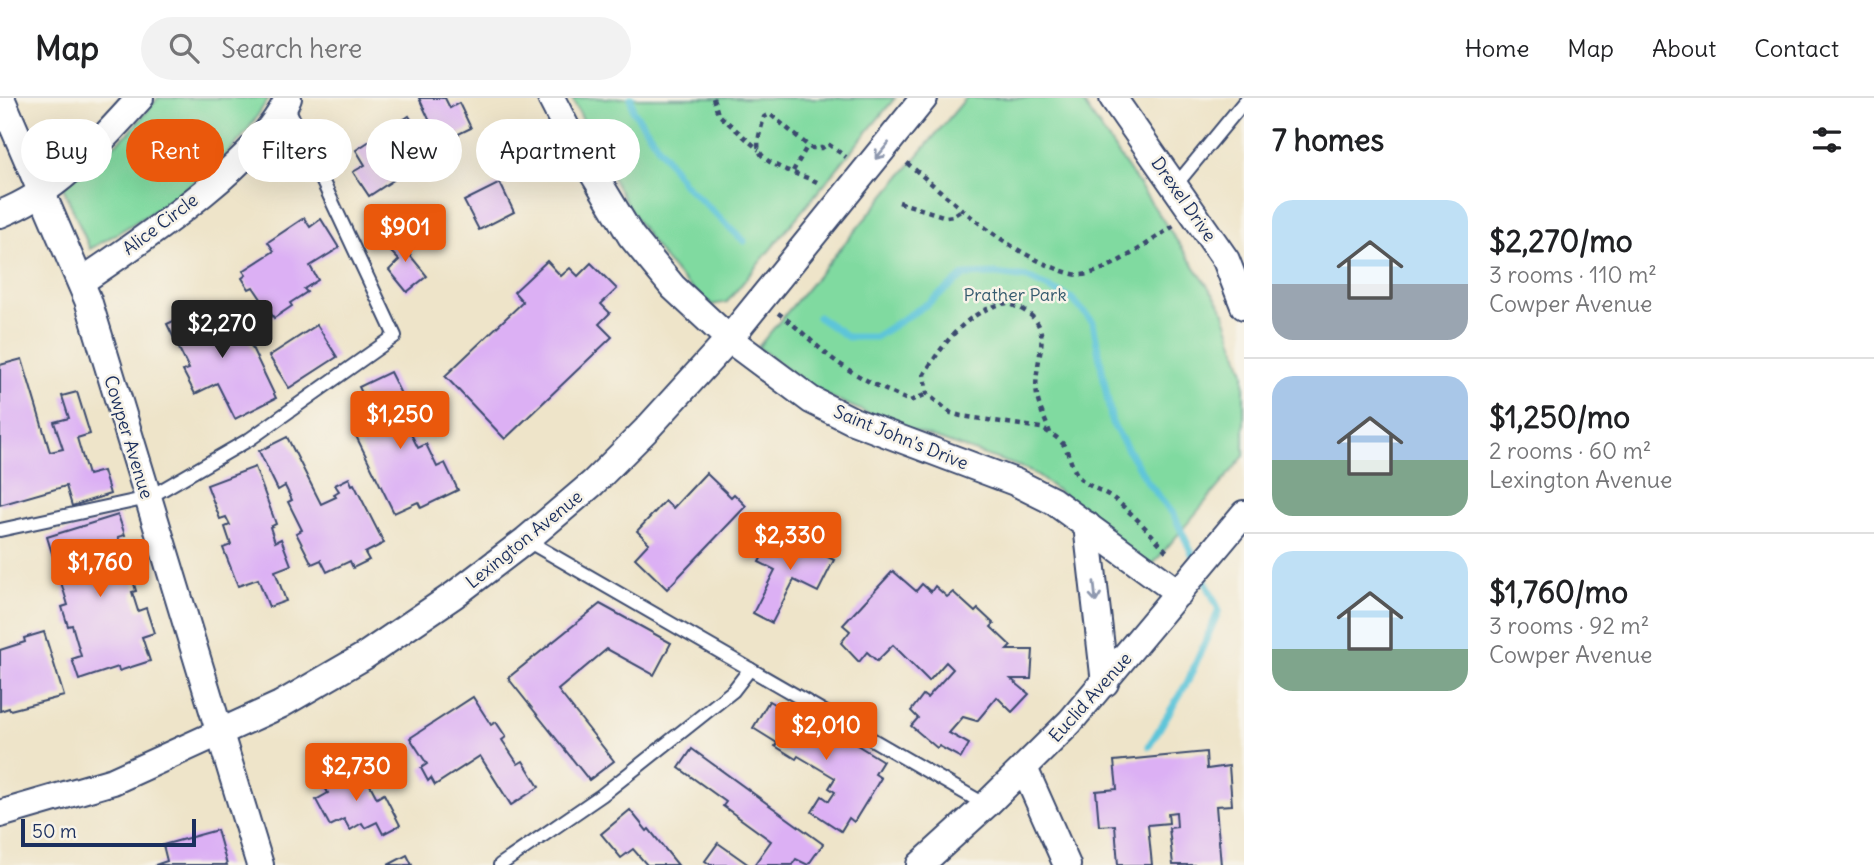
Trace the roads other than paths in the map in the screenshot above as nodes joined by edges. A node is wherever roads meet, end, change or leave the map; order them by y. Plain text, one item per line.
1 (2, 98) edge
2 (140, 98) edge
3 (551, 98) edge
4 (924, 98) edge
5 (1113, 98) edge
6 (287, 100) edge
7 (1244, 102) edge
8 (1175, 186) junction
9 (43, 192) junction
10 (0, 214) edge
11 (82, 281) junction
12 (1244, 306) edge
13 (729, 339) junction
14 (148, 498) junction
15 (1242, 517) edge
16 (1087, 525) junction
17 (0, 530) edge
18 (526, 540) junction
19 (1182, 590) junction
20 (750, 669) junction
21 (1105, 683) junction
22 (220, 734) junction
23 (1024, 768) junction
24 (986, 805) junction
25 (0, 814) edge
26 (260, 865) edge
27 (500, 865) edge
28 (920, 865) edge
29 (1066, 865) edge

1 - 9 street, Cowper Avenue
2 - 9 street
3 - 13 street, Saint John's Drive
4 -> 13 street, Lexington Avenue
5 - 8 street, Drexel Drive
6 - 11 street, Alice Circle
6 - 14 lane
7 - 8 lane
8 - 12 street, Drexel Drive
9 - 10 street
9 - 11 street, Cowper Avenue
11 - 14 street, Cowper Avenue
13 - 16 street, Saint John's Drive
13 - 18 street, Lexington Avenue
14 - 17 lane
14 - 22 street, Cowper Avenue
15 - 19 street, Euclid Avenue
16 - 19 street, Saint John's Drive
16 -> 21 street
18 - 20 lane
18 - 22 street, Lexington Avenue
19 - 21 street, Euclid Avenue
20 - 24 lane
20 - 27 lane
21 - 23 street, Euclid Avenue
22 - 25 street, Lexington Avenue
22 - 26 street, Cowper Avenue
23 - 24 street, Euclid Avenue
23 - 29 street
24 - 28 street, Euclid Avenue

